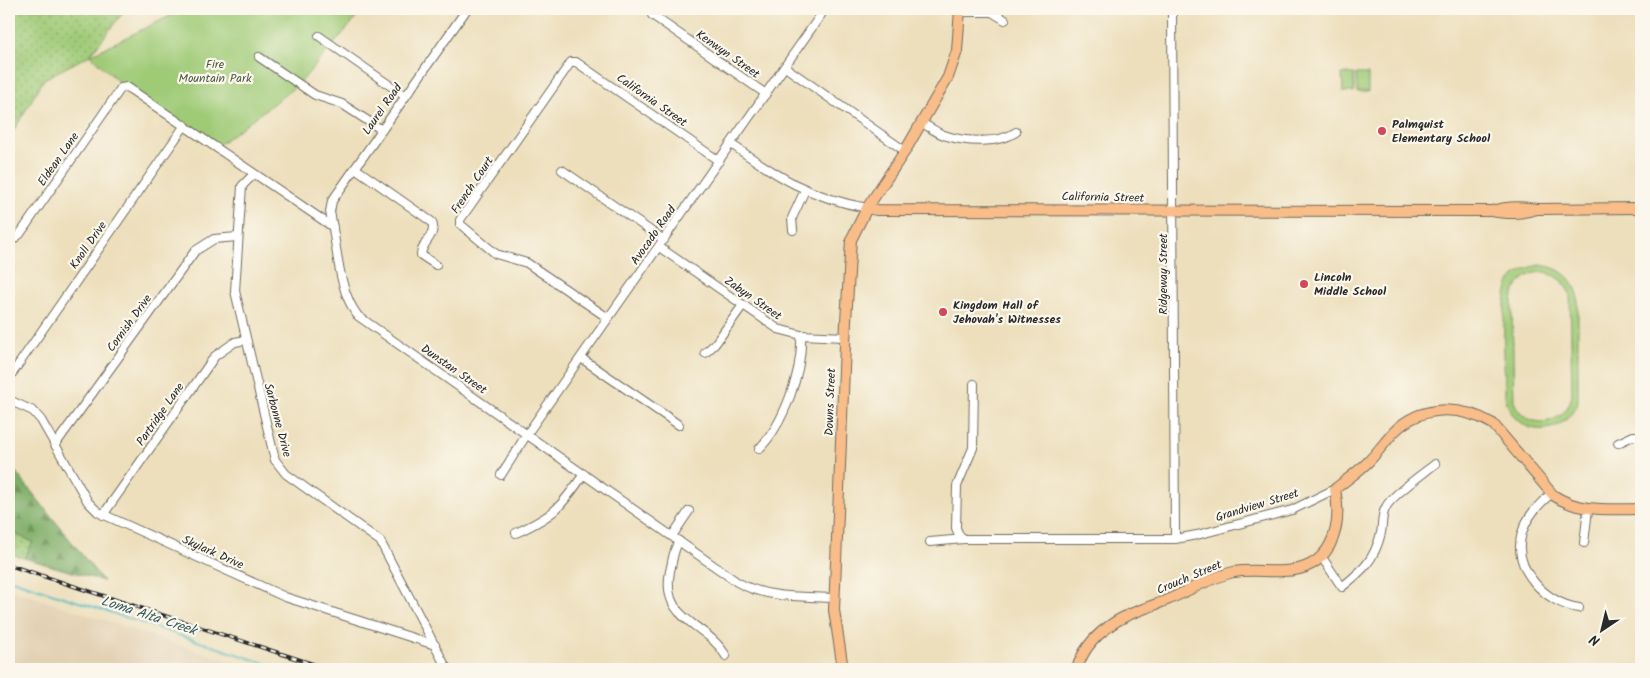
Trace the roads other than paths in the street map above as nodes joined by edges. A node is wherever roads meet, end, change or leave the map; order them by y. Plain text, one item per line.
1 (466, 9) edge
2 (826, 9) edge
3 (1172, 9) edge
4 (960, 10) edge
5 (652, 15) dead end
6 (1005, 20) dead end
7 (319, 36) dead end
8 (259, 57) dead end
9 (571, 62) joint
10 (785, 67) junction
11 (766, 94) junction
12 (405, 96) junction
13 (922, 123) junction
14 (184, 125) junction
15 (382, 130) junction
16 (1016, 132) dead end
17 (731, 144) junction
18 (906, 151) junction
19 (719, 161) junction
20 (355, 168) junction
21 (562, 170) dead end
22 (254, 174) junction
23 (805, 190) junction
24 (867, 208) junction
25 (1641, 208) edge
26 (1174, 211) junction
27 (333, 227) junction
28 (793, 230) dead end
29 (237, 237) junction
30 (664, 240) junction
31 (9, 243) edge
32 (659, 247) junction
33 (436, 265) dead end
34 (743, 305) junction
35 (608, 318) junction
36 (800, 335) junction
37 (845, 337) junction
38 (246, 340) junction
39 (705, 354) dead end
40 (581, 358) junction
41 (9, 378) edge
42 (974, 384) dead end
43 (9, 400) edge
44 (679, 425) dead end
45 (527, 434) junction
46 (1641, 436) edge
47 (1618, 443) dead end
48 (55, 445) junction
49 (758, 449) dead end
50 (1435, 464) dead end
51 (584, 474) junction
52 (502, 475) dead end
53 (1335, 489) junction
54 (1552, 493) junction
55 (1588, 509) junction
56 (1641, 509) edge
57 (689, 511) dead end
58 (103, 515) junction
59 (516, 533) dead end
60 (676, 538) junction
61 (964, 538) junction
62 (1175, 539) junction
63 (930, 542) dead end
64 (1584, 543) dead end
65 (1321, 556) junction
66 (835, 598) junction
67 (1579, 608) dead end
68 (434, 645) junction
69 (726, 656) dead end
70 (447, 669) edge
71 (842, 669) edge
72 (1077, 669) edge

1 - 12 street, Laurel Road
2 - 10 street, Avocado Road
3 - 26 street, Ridgeway Street
4 - 6 street
4 - 13 main road, Downs Street
5 - 11 street, Kenwyn Street
7 - 12 street
8 - 15 street
9 - 19 street, California Street
9 - 35 street, French Court
10 - 11 street, Avocado Road
10 - 18 street
11 - 17 street, Avocado Road
12 - 15 street, Laurel Road
13 - 16 street
13 - 18 main road, Downs Street
14 - 22 street
14 - 31 street, Eldean Lane
14 - 41 street, Knoll Drive
15 - 20 street, Laurel Road
17 - 19 street, Avocado Road
17 - 23 street, California Street
18 - 24 main road, Downs Street
19 - 30 street, Avocado Road
20 - 27 street, Laurel Road
20 - 33 street
21 - 30 street
22 - 27 street
22 - 29 street, Sarbonne Drive
23 - 24 street, California Street
23 - 28 street
24 - 26 main road, California Street
24 - 37 main road, Downs Street
25 - 26 main road, California Street
26 - 62 street, Ridgeway Street
27 - 45 street, Dunstan Street
29 - 38 street, Sarbonne Drive
29 - 48 street, Cornish Drive
30 - 32 street, Avocado Road
32 - 34 street, Zabyn Street
32 - 35 street, Avocado Road
34 - 36 street, Zabyn Street
34 - 39 street
35 - 40 street, Avocado Road
36 - 37 street, Zabyn Street
36 - 49 street
37 - 66 main road, Downs Street
38 - 58 street, Partridge Lane
38 - 68 street, Sarbonne Drive
40 - 44 street
40 - 45 street, Avocado Road
42 - 61 street
43 - 48 street, Skylark Drive
45 - 51 street, Dunstan Street
45 - 52 street, Avocado Road
46 - 47 street
48 - 58 street, Skylark Drive
50 - 65 street
51 - 59 street
51 - 60 street, Dunstan Street
53 - 54 main road, Grandview Street
53 - 62 street, Grandview Street
53 - 65 main road
54 - 55 main road, Grandview Street
54 - 67 street
55 - 56 main road, Grandview Street
55 - 64 street
57 - 60 street
58 - 68 street, Skylark Drive
60 - 66 street, Dunstan Street
60 - 69 street
61 - 62 street, Grandview Street
61 - 63 street, Grandview Street
65 - 72 main road, Crouch Street
66 - 71 main road, Downs Street
68 - 70 street

